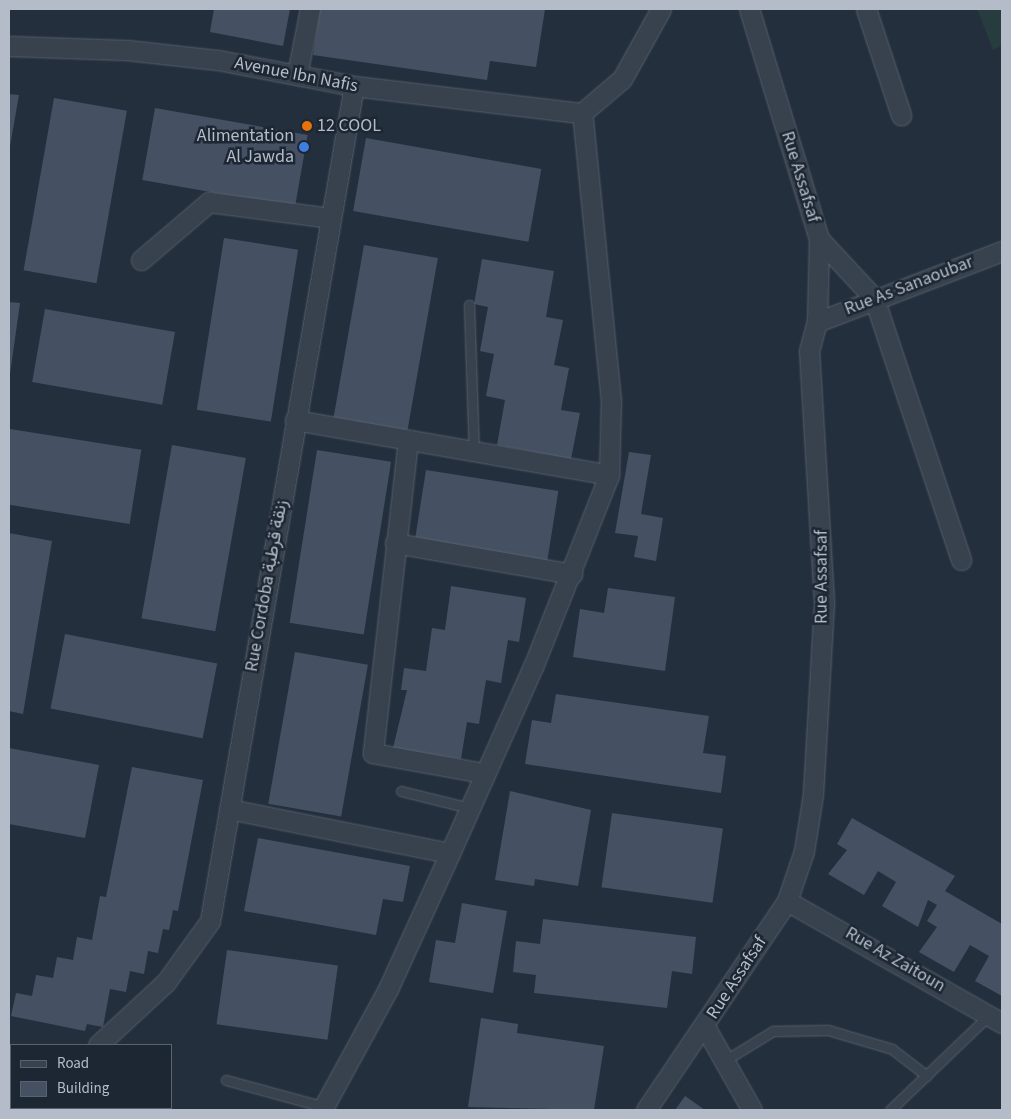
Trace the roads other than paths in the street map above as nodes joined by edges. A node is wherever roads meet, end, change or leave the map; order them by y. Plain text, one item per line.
1 (310, 9) edge
2 (662, 9) edge
3 (749, 9) edge
4 (866, 9) edge
5 (9, 46) edge
6 (297, 75) junction
7 (354, 86) junction
8 (582, 113) junction
9 (901, 115) dead end
10 (330, 218) junction
11 (820, 239) junction
12 (1002, 251) edge
13 (141, 260) dead end
14 (874, 298) junction
15 (469, 305) dead end
16 (817, 322) junction
17 (295, 420) junction
18 (408, 440) junction
19 (474, 452) junction
20 (609, 475) junction
21 (395, 543) junction
22 (961, 560) dead end
23 (572, 574) junction
24 (483, 773) junction
25 (401, 791) dead end
26 (469, 808) junction
27 (229, 809) junction
28 (450, 853) junction
29 (787, 901) junction
30 (996, 1019) edge
31 (705, 1026) junction
32 (99, 1044) edge
33 (724, 1061) junction
34 (927, 1076) junction
35 (226, 1080) dead end
36 (323, 1108) edge
37 (646, 1110) edge
38 (752, 1110) edge
39 (890, 1110) edge

1 - 6 street
2 - 8 street
3 - 11 street, Rue Assafsaf
4 - 9 street
5 - 6 street, Avenue Ibn Nafis
6 - 7 street, Avenue Ibn Nafis
7 - 8 street, Avenue Ibn Nafis
7 - 10 street, Rue Cordoba زنقة قرطبة
8 - 20 street
10 - 13 street
10 - 17 street, Rue Cordoba زنقة قرطبة
11 - 14 street
11 - 16 street, Rue Assafsaf
12 - 14 street, Rue As Sanaoubar
14 - 16 street, Rue As Sanaoubar
14 - 22 street
15 - 19 lane
16 - 29 street, Rue Assafsaf
17 - 18 street
17 - 27 street, Rue Cordoba زنقة قرطبة
18 - 19 street
18 - 21 street
19 - 20 street
20 - 23 street
21 - 23 street
21 - 24 street
23 - 24 street
24 - 26 street
25 - 26 lane
26 - 28 street
27 - 28 street
27 - 32 street, Rue Cordoba زنقة قرطبة
28 - 36 street
29 - 30 street, Rue Az Zaitoun
29 - 31 street, Rue Assafsaf
30 - 34 lane
31 - 33 street
31 - 37 street, Rue Assafsaf
33 - 34 lane
33 - 38 street
34 - 39 lane
35 - 36 lane

